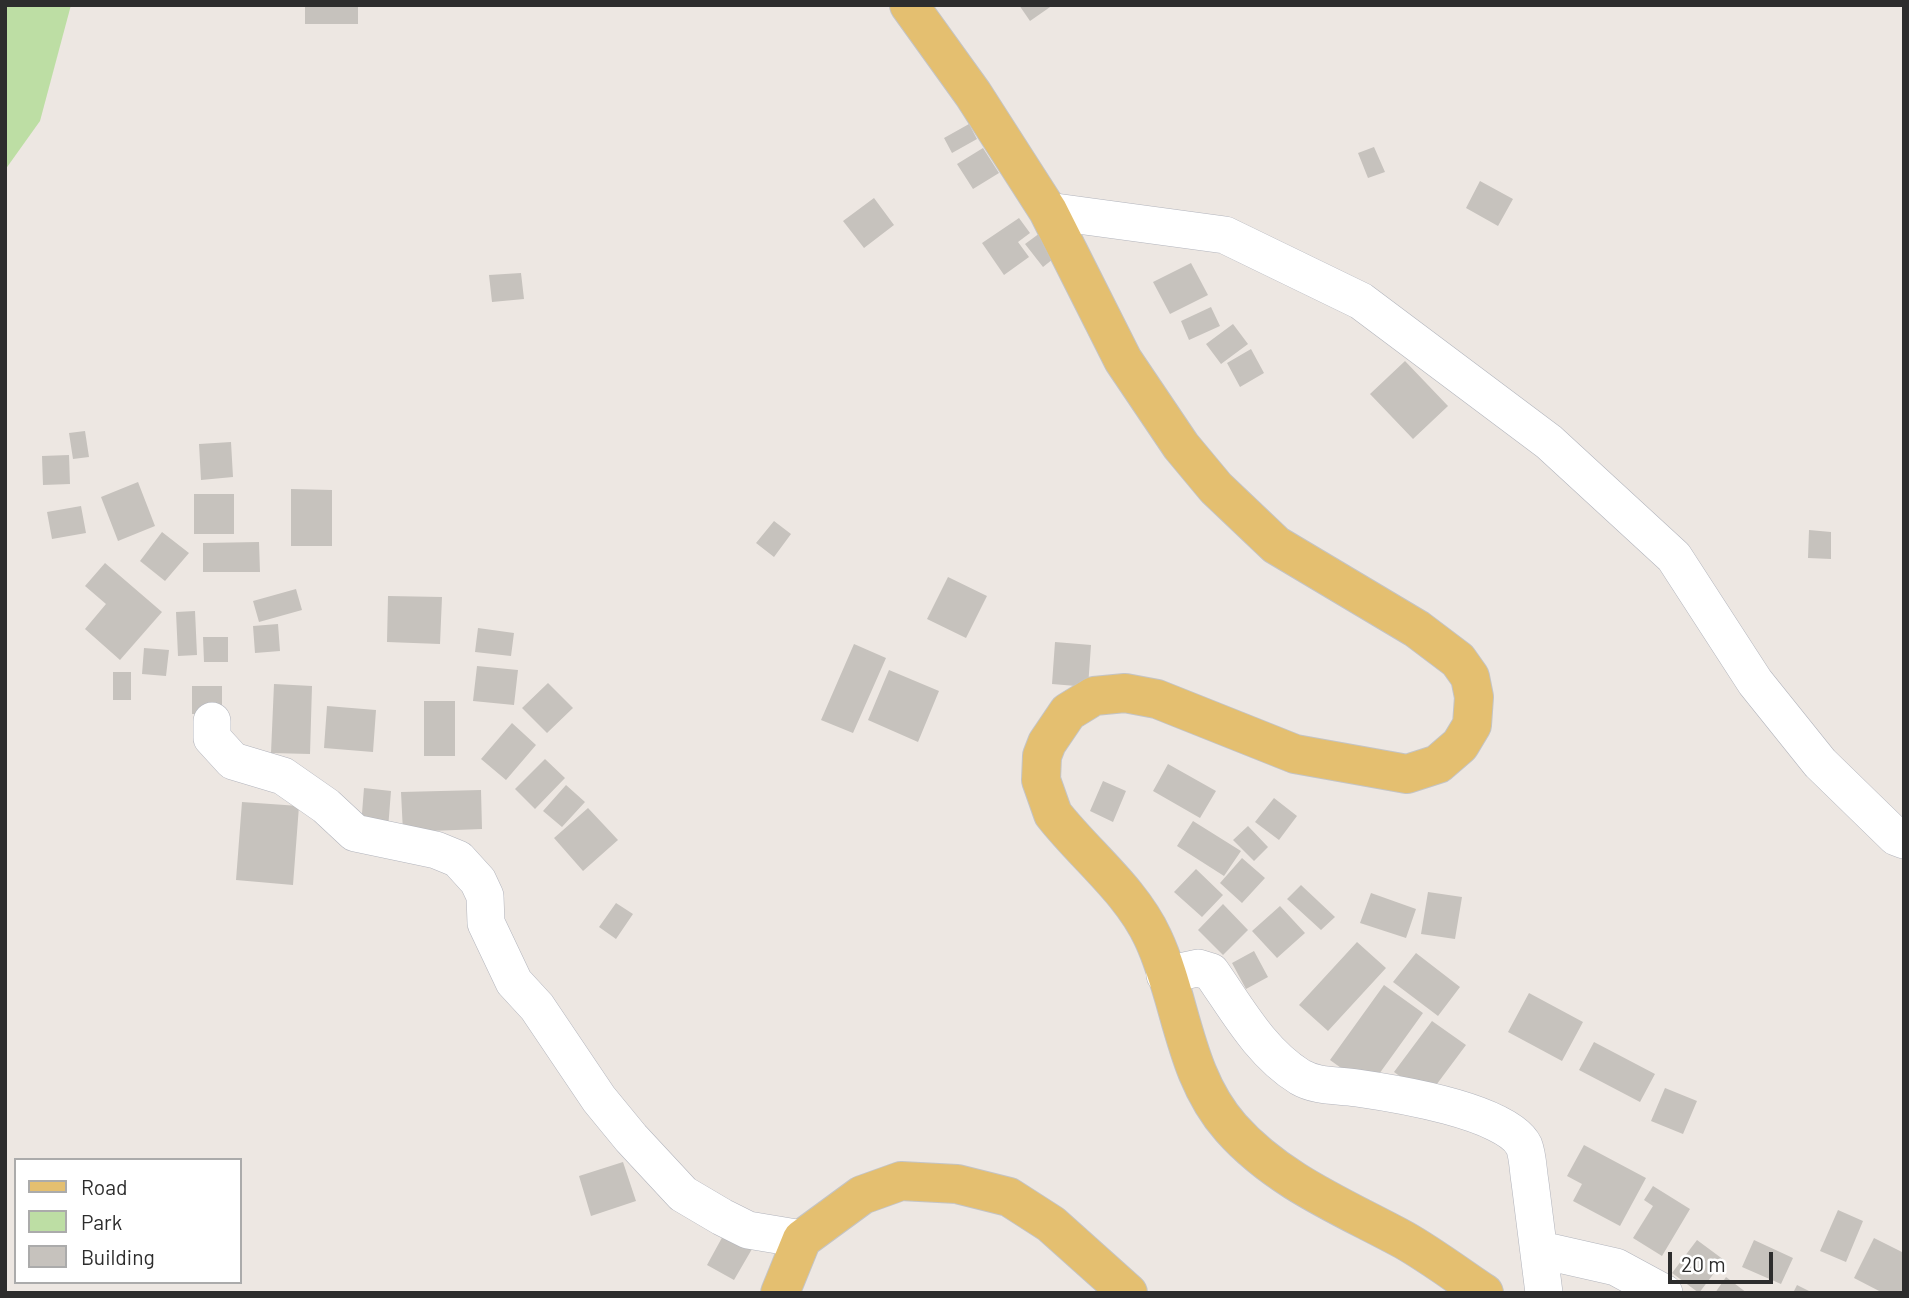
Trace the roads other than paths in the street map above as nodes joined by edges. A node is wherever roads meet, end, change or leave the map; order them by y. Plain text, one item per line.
1 (909, 5) edge
2 (1048, 211) junction
3 (212, 721) dead end
4 (1904, 840) edge
5 (1165, 975) junction
6 (802, 1240) junction
7 (1541, 1250) junction
8 (780, 1293) edge
9 (1128, 1293) edge
10 (1483, 1293) edge
11 (1544, 1293) edge
12 (1664, 1293) edge

1 - 2 main road
2 - 4 street
2 - 5 main road
3 - 6 street
5 - 7 street
5 - 10 main road
6 - 8 main road
6 - 9 main road
7 - 11 street
7 - 12 street

